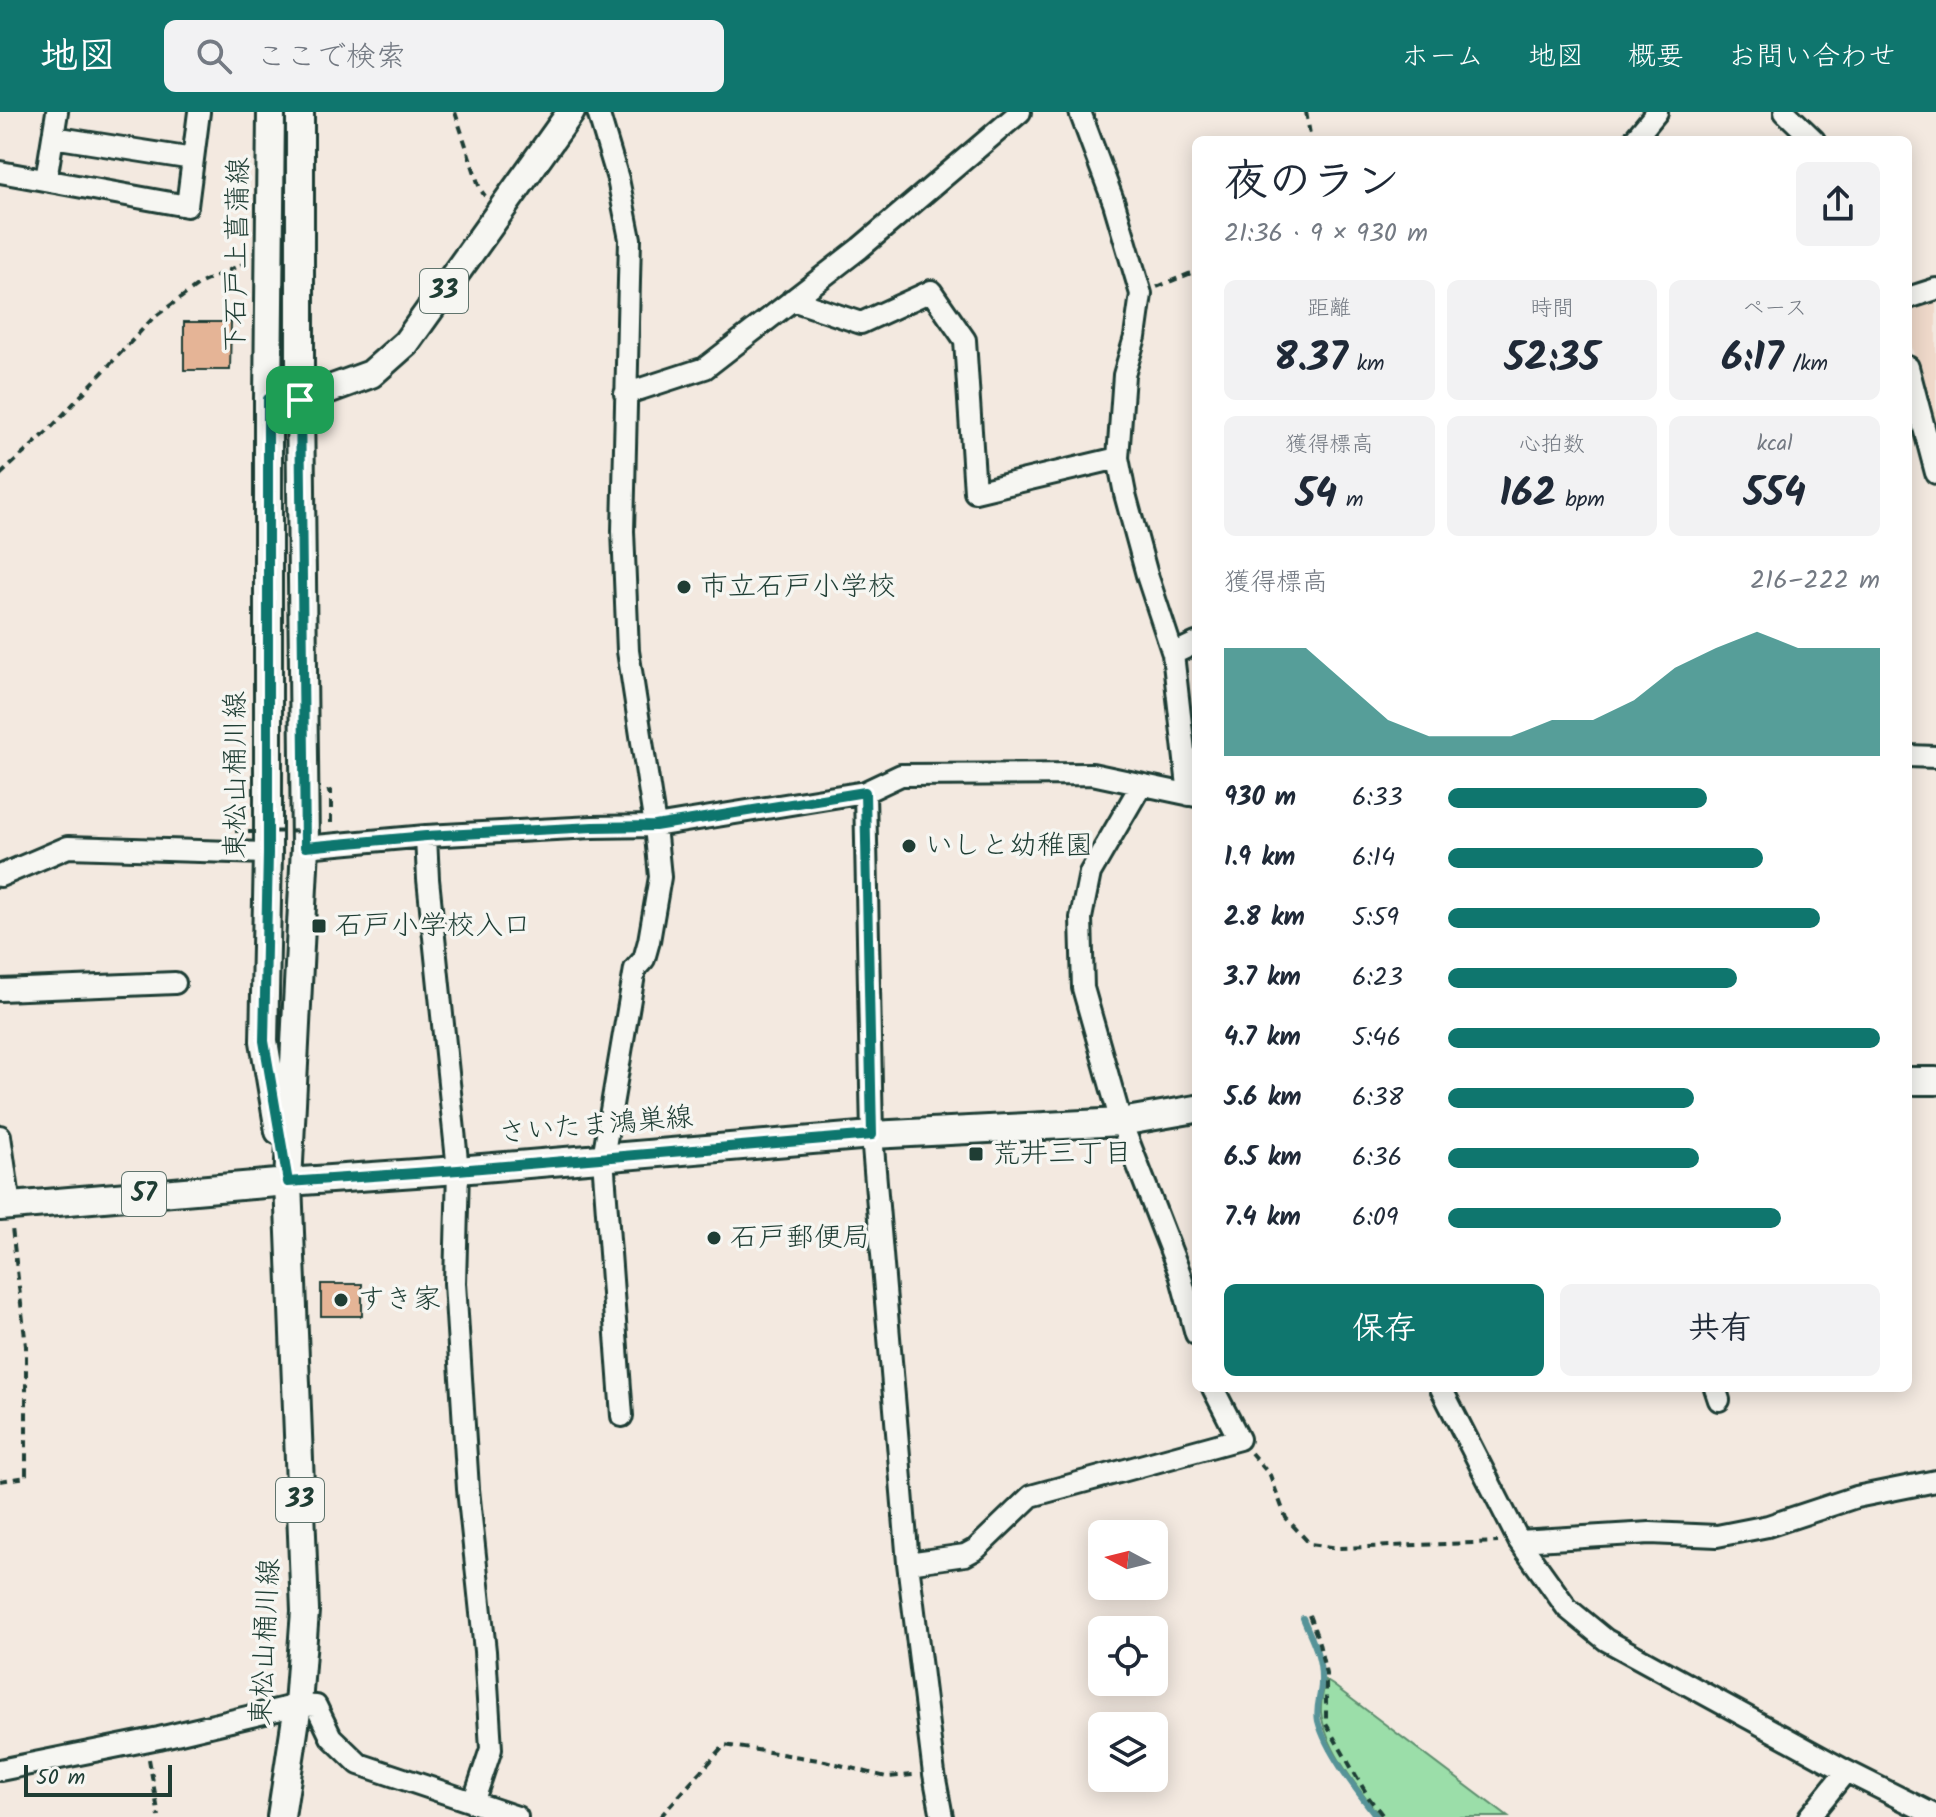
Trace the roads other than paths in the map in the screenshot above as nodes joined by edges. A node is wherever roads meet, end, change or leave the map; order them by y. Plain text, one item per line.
1 (57, 112) edge
2 (199, 112) edge
3 (271, 112) edge
4 (300, 112) edge
5 (571, 112) edge
6 (598, 112) edge
7 (1020, 112) edge
8 (1080, 112) edge
9 (1657, 112) edge
10 (1785, 112) edge
11 (1637, 136) edge
12 (1810, 136) edge
13 (53, 137) junction
14 (193, 159) junction
15 (0, 172) edge
16 (46, 180) junction
17 (1936, 289) edge
18 (1912, 297) edge
19 (792, 300) junction
20 (1912, 382) edge
21 (625, 394) junction
22 (268, 399) junction
23 (300, 400) junction
24 (1118, 458) junction
25 (1936, 473) edge
26 (1192, 645) edge
27 (1173, 654) junction
28 (1912, 756) edge
29 (1936, 757) edge
30 (1141, 785) junction
31 (1192, 789) edge
32 (865, 792) junction
33 (1192, 796) edge
34 (655, 826) junction
35 (426, 836) junction
36 (313, 839) junction
37 (268, 853) junction
38 (0, 876) edge
39 (175, 983) dead end
40 (0, 990) edge
41 (1912, 1081) edge
42 (1936, 1081) edge
43 (1192, 1110) edge
44 (1121, 1122) junction
45 (872, 1135) junction
46 (0, 1136) edge
47 (603, 1158) junction
48 (458, 1170) junction
49 (288, 1182) junction
50 (5, 1206) edge
51 (1192, 1319) edge
52 (1215, 1392) edge
53 (1443, 1392) edge
54 (622, 1416) dead end
55 (1936, 1481) edge
56 (1519, 1541) junction
57 (908, 1563) junction
58 (298, 1705) junction
59 (0, 1770) edge
60 (1846, 1771) junction
61 (473, 1803) junction
62 (1936, 1816) edge
63 (281, 1817) edge
64 (517, 1817) edge
65 (942, 1817) edge
66 (1809, 1817) edge

1 - 13 street
2 - 14 street
3 - 22 main road, 下石戸上菖蒲線
4 - 23 main road
5 - 23 main road, 33
6 - 21 street
7 - 19 street
8 - 24 street
9 - 11 street
10 - 12 street
13 - 14 street
13 - 16 street
14 - 16 street
15 - 16 street
17 - 18 street
19 - 21 street
19 - 24 street
20 - 25 street
21 - 34 street
22 - 23 main road, 33
22 - 37 main road, 東松山桶川線 / 33
23 - 36 main road, 東松山桶川線 / 33
24 - 27 street
26 - 27 street
27 - 31 street
28 - 29 street
30 - 32 street
30 - 33 street
30 - 44 street
32 - 34 street
32 - 45 street
34 - 35 street
34 - 47 street
35 - 36 street
35 - 48 street
36 - 49 main road, 東松山桶川線 / 33
37 - 38 street
37 - 49 main road, 東松山桶川線 / 33
39 - 40 street
41 - 42 main road
43 - 44 main road, さいたま鴻巣線 / 57
44 - 45 main road, さいたま鴻巣線 / 57
44 - 51 street
45 - 47 main road, さいたま鴻巣線 / 57
45 - 57 street
46 - 50 street
47 - 48 main road, さいたま鴻巣線 / 57
47 - 54 street
48 - 49 main road, さいたま鴻巣線 / 57
48 - 61 street
49 - 50 main road, さいたま鴻巣線 / 57
49 - 58 main road, 東松山桶川線 / 33
52 - 57 street
53 - 56 street
55 - 56 street
56 - 60 street
57 - 65 street
58 - 59 street
58 - 61 street
58 - 63 main road, 東松山桶川線 / 33
60 - 62 street
60 - 66 street
61 - 64 street

